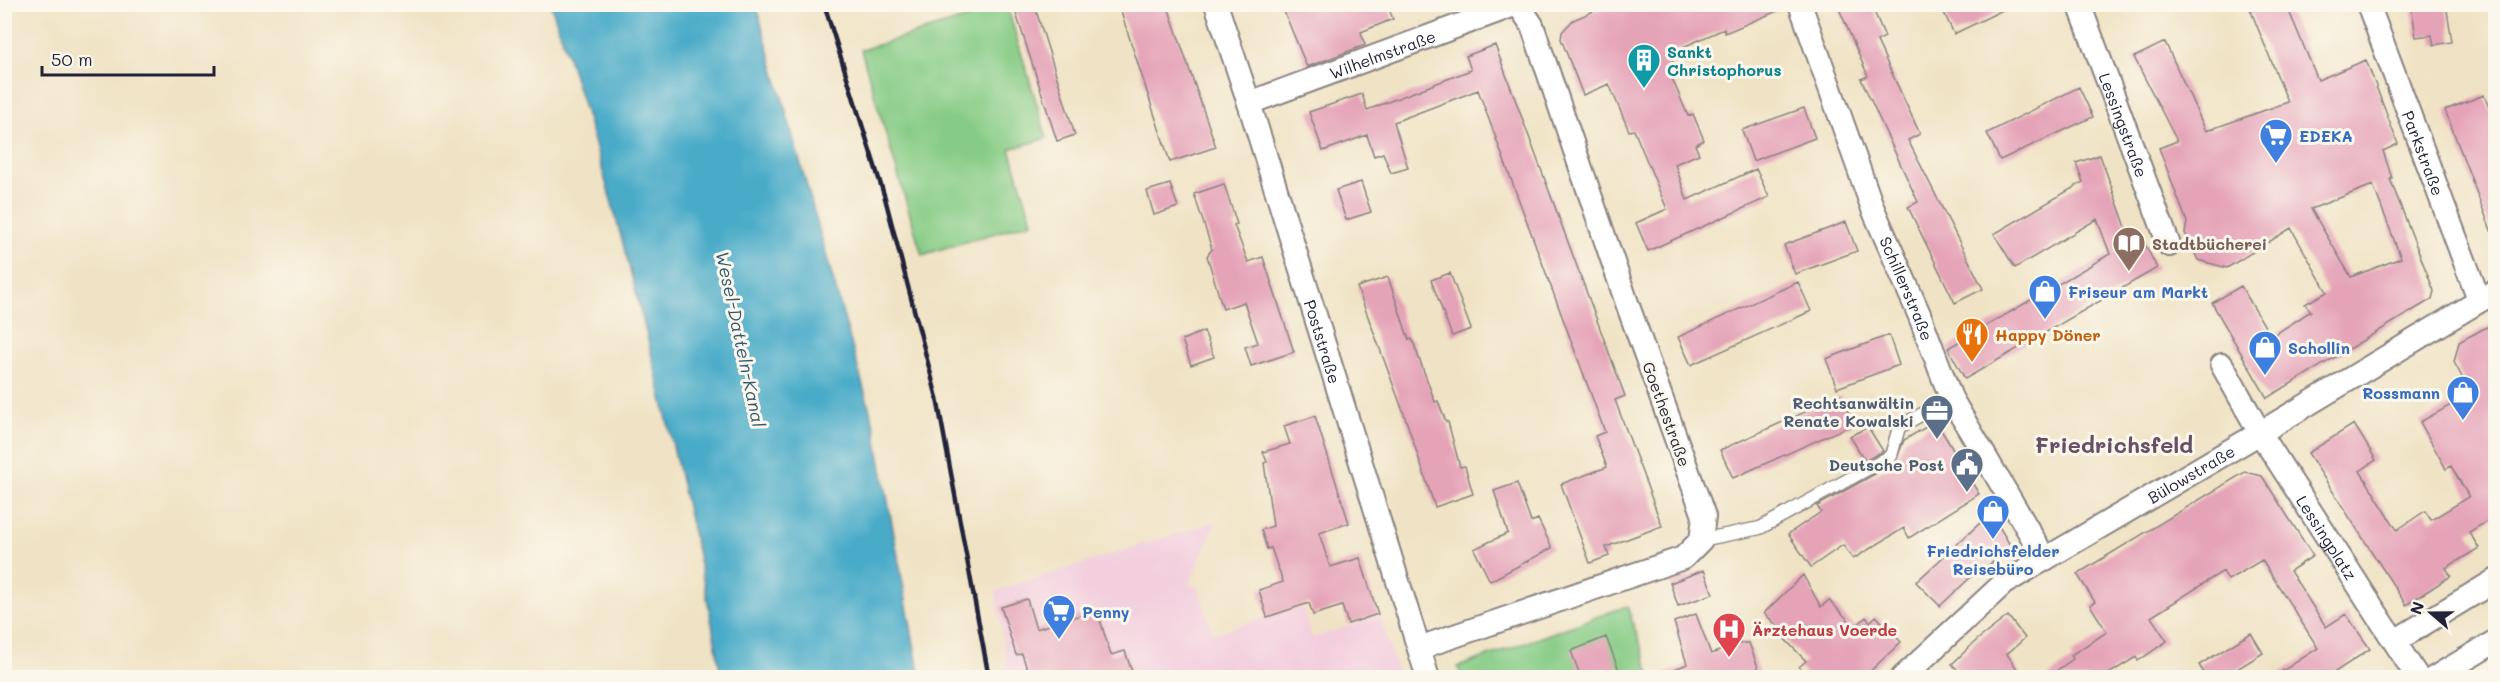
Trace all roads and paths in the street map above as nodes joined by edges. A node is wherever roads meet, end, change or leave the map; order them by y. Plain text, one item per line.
1 (1216, 4) edge
2 (1518, 4) edge
3 (1800, 4) edge
4 (2079, 4) edge
5 (2368, 4) edge
6 (1249, 103) junction
7 (2169, 245) dead end
8 (2487, 296) edge
9 (2222, 365) dead end
10 (1951, 398) junction
11 (2260, 433) junction
12 (1701, 540) junction
13 (2045, 559) junction
14 (2496, 580) edge
15 (2395, 641) junction
16 (2496, 641) edge
17 (1419, 648) junction
18 (1428, 678) edge
19 (1902, 678) edge
20 (2418, 678) edge
21 (2434, 678) edge

1 - 6 street, Poststraße
2 - 6 street, Wilhelmstraße
2 - 12 street, Goethestraße
3 - 10 street, Schillerstraße
4 - 7 street, Lessingstraße
5 - 8 street, Parkstraße
6 - 17 street, Poststraße
8 - 11 street, Bülowstraße
9 - 11 street
10 - 12 lane
10 - 13 street, Schillerstraße
11 - 13 street, Bülowstraße
11 - 15 street, Lessingplatz
12 - 17 street
13 - 19 street, Bülowstraße
14 - 15 street
15 - 20 street, Lessingplatz
16 - 21 street
17 - 18 street, Poststraße

